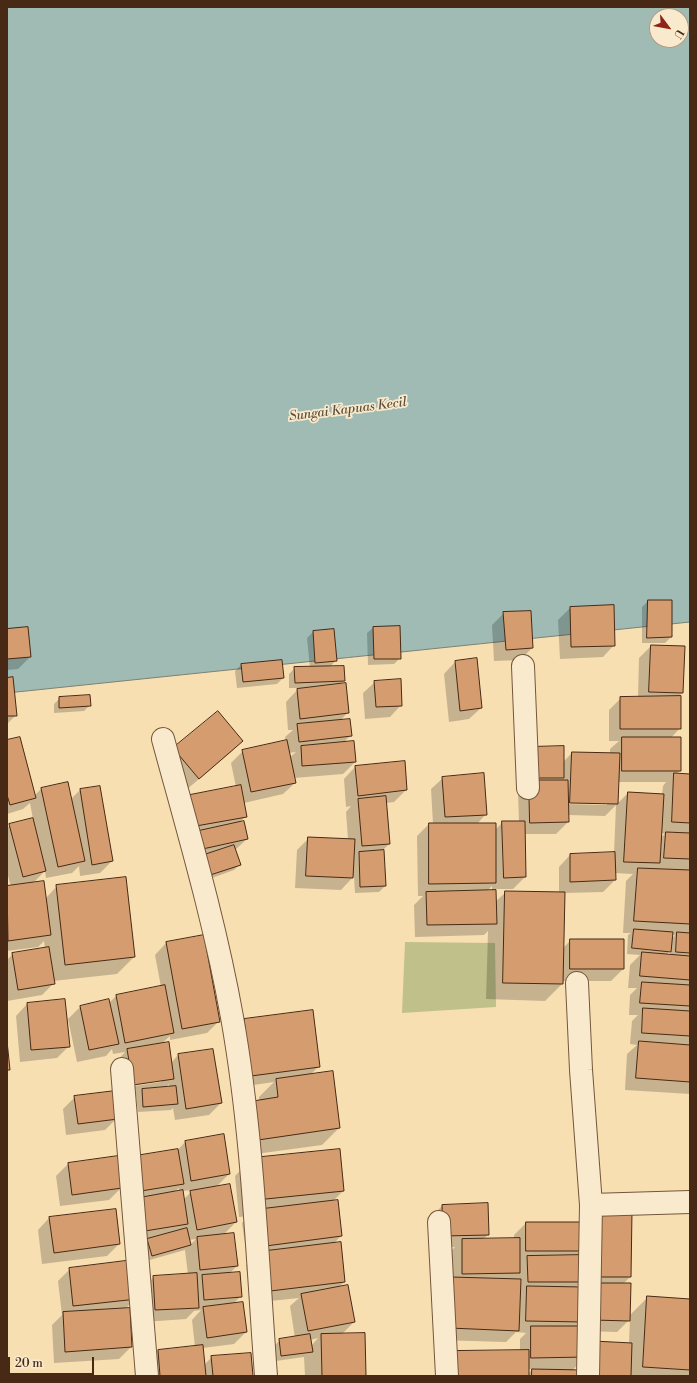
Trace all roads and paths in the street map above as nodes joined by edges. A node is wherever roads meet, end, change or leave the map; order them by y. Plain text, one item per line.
1 (522, 666) dead end
2 (163, 739) dead end
3 (528, 788) dead end
4 (577, 983) dead end
5 (122, 1069) dead end
6 (690, 1202) edge
7 (591, 1205) junction
8 (439, 1222) dead end
9 (147, 1376) edge
10 (266, 1376) edge
11 (447, 1376) edge
12 (588, 1376) edge

1 - 3 street
2 - 10 street
4 - 7 street
5 - 9 street
6 - 7 street
7 - 12 street
8 - 11 street

